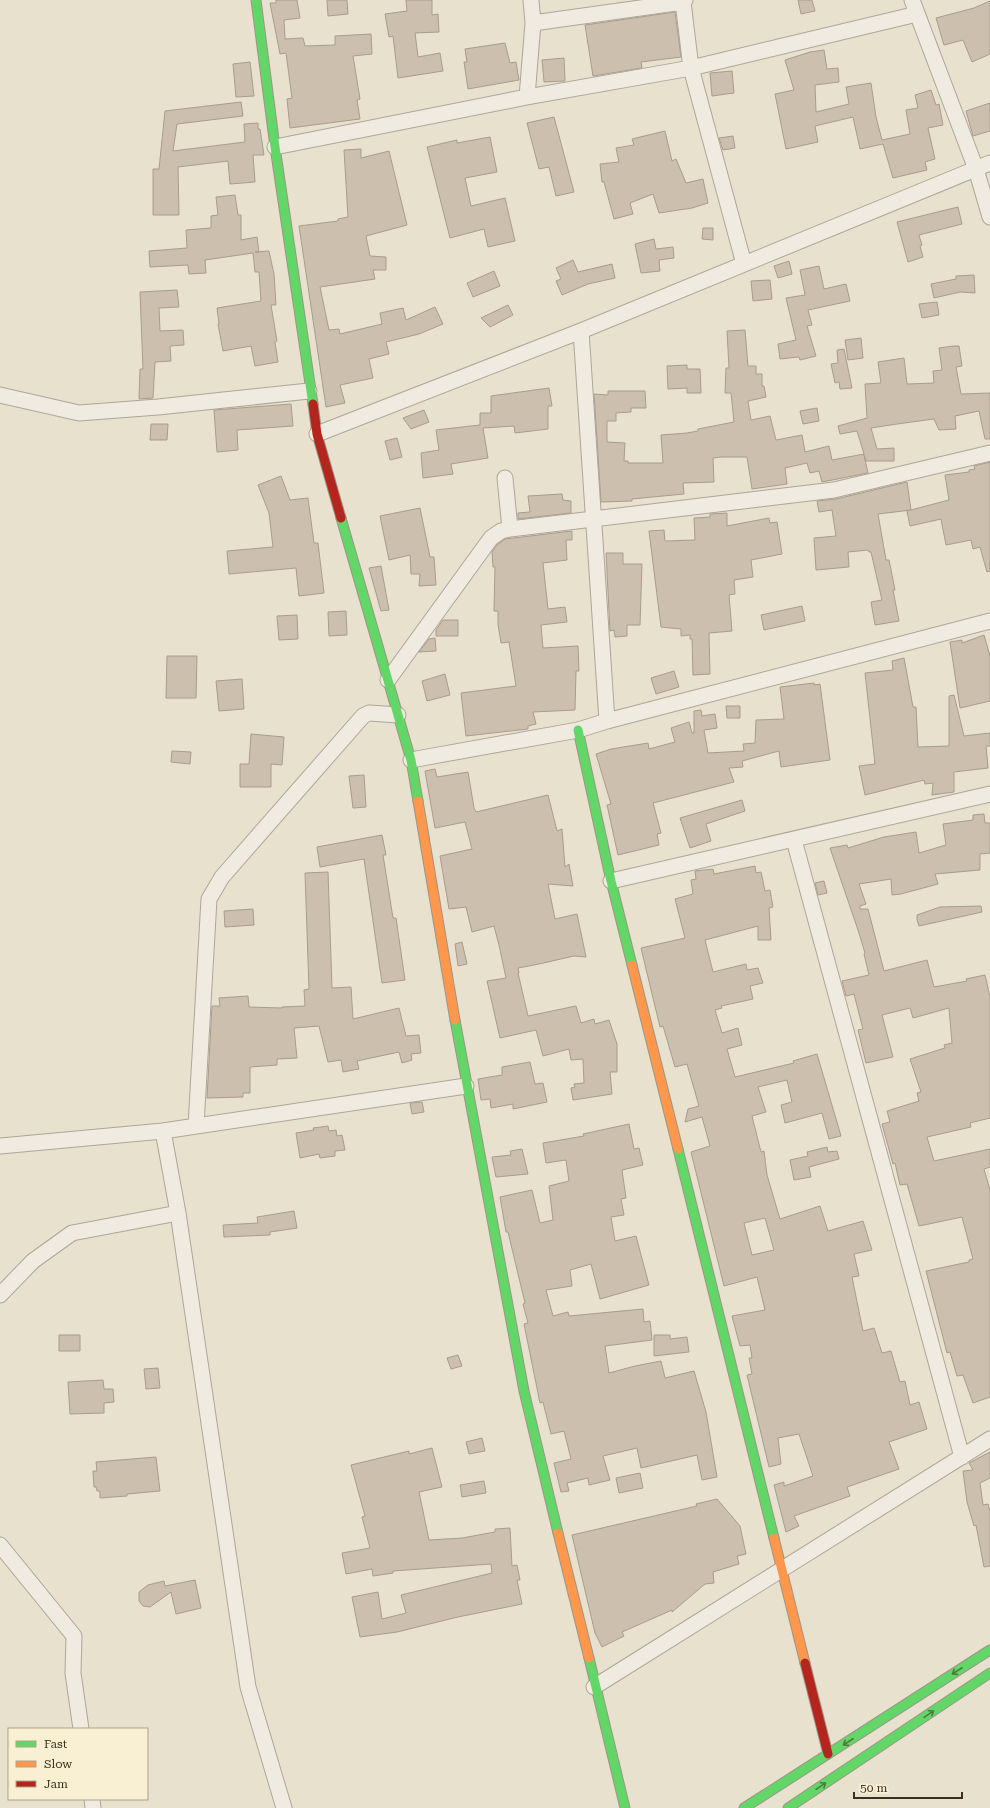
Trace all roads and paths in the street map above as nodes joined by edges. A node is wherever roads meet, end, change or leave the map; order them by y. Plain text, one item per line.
1 (256, 0) edge
2 (531, 0) edge
3 (912, 0) edge
4 (684, 1) edge
5 (917, 14) junction
6 (533, 23) junction
7 (691, 68) junction
8 (528, 97) junction
9 (275, 147) junction
10 (983, 166) edge
11 (990, 217) edge
12 (744, 264) junction
13 (581, 331) junction
14 (310, 391) junction
15 (0, 395) edge
16 (316, 434) junction
17 (990, 452) edge
18 (505, 478) dead end
19 (592, 519) junction
20 (510, 529) junction
21 (990, 621) edge
22 (388, 680) junction
23 (398, 715) junction
24 (606, 721) junction
25 (578, 730) junction
26 (412, 760) junction
27 (990, 794) edge
28 (794, 840) junction
29 (611, 881) junction
30 (466, 1086) junction
31 (196, 1126) junction
32 (163, 1131) junction
33 (0, 1146) edge
34 (178, 1213) junction
35 (0, 1295) edge
36 (990, 1439) edge
37 (962, 1457) junction
38 (0, 1545) edge
39 (783, 1568) junction
40 (990, 1650) edge
41 (990, 1673) edge
42 (594, 1687) junction
43 (81, 1728) edge
44 (828, 1754) junction
45 (284, 1808) edge
46 (625, 1808) edge
47 (744, 1808) edge
48 (788, 1808) edge

1 - 9 street
2 - 6 street
3 - 5 street
4 - 6 street
4 - 7 street
5 - 7 street
5 - 10 street
6 - 8 street
7 - 8 street
7 - 12 street
8 - 9 street
9 - 14 street
10 - 11 street
10 - 12 street
12 - 13 street
13 - 16 street
13 - 19 street
14 - 15 street
14 - 16 street
16 - 22 street
17 - 19 street
18 - 20 street
19 - 20 street
19 - 24 street
20 - 22 street
21 - 24 street
22 - 23 street
23 - 26 street
23 - 31 street
24 - 25 street
25 - 26 street
25 - 29 street
26 - 30 street
27 - 28 street
28 - 29 street
28 - 37 street
29 - 39 street
30 - 31 street
30 - 42 street
31 - 32 street
32 - 33 street
32 - 34 street
34 - 35 street
34 - 45 street
36 - 37 street
37 - 39 street
38 - 43 street
39 - 42 street
39 - 44 street
40 -> 44 street
48 -> 41 street
42 - 46 street
44 - 47 street

